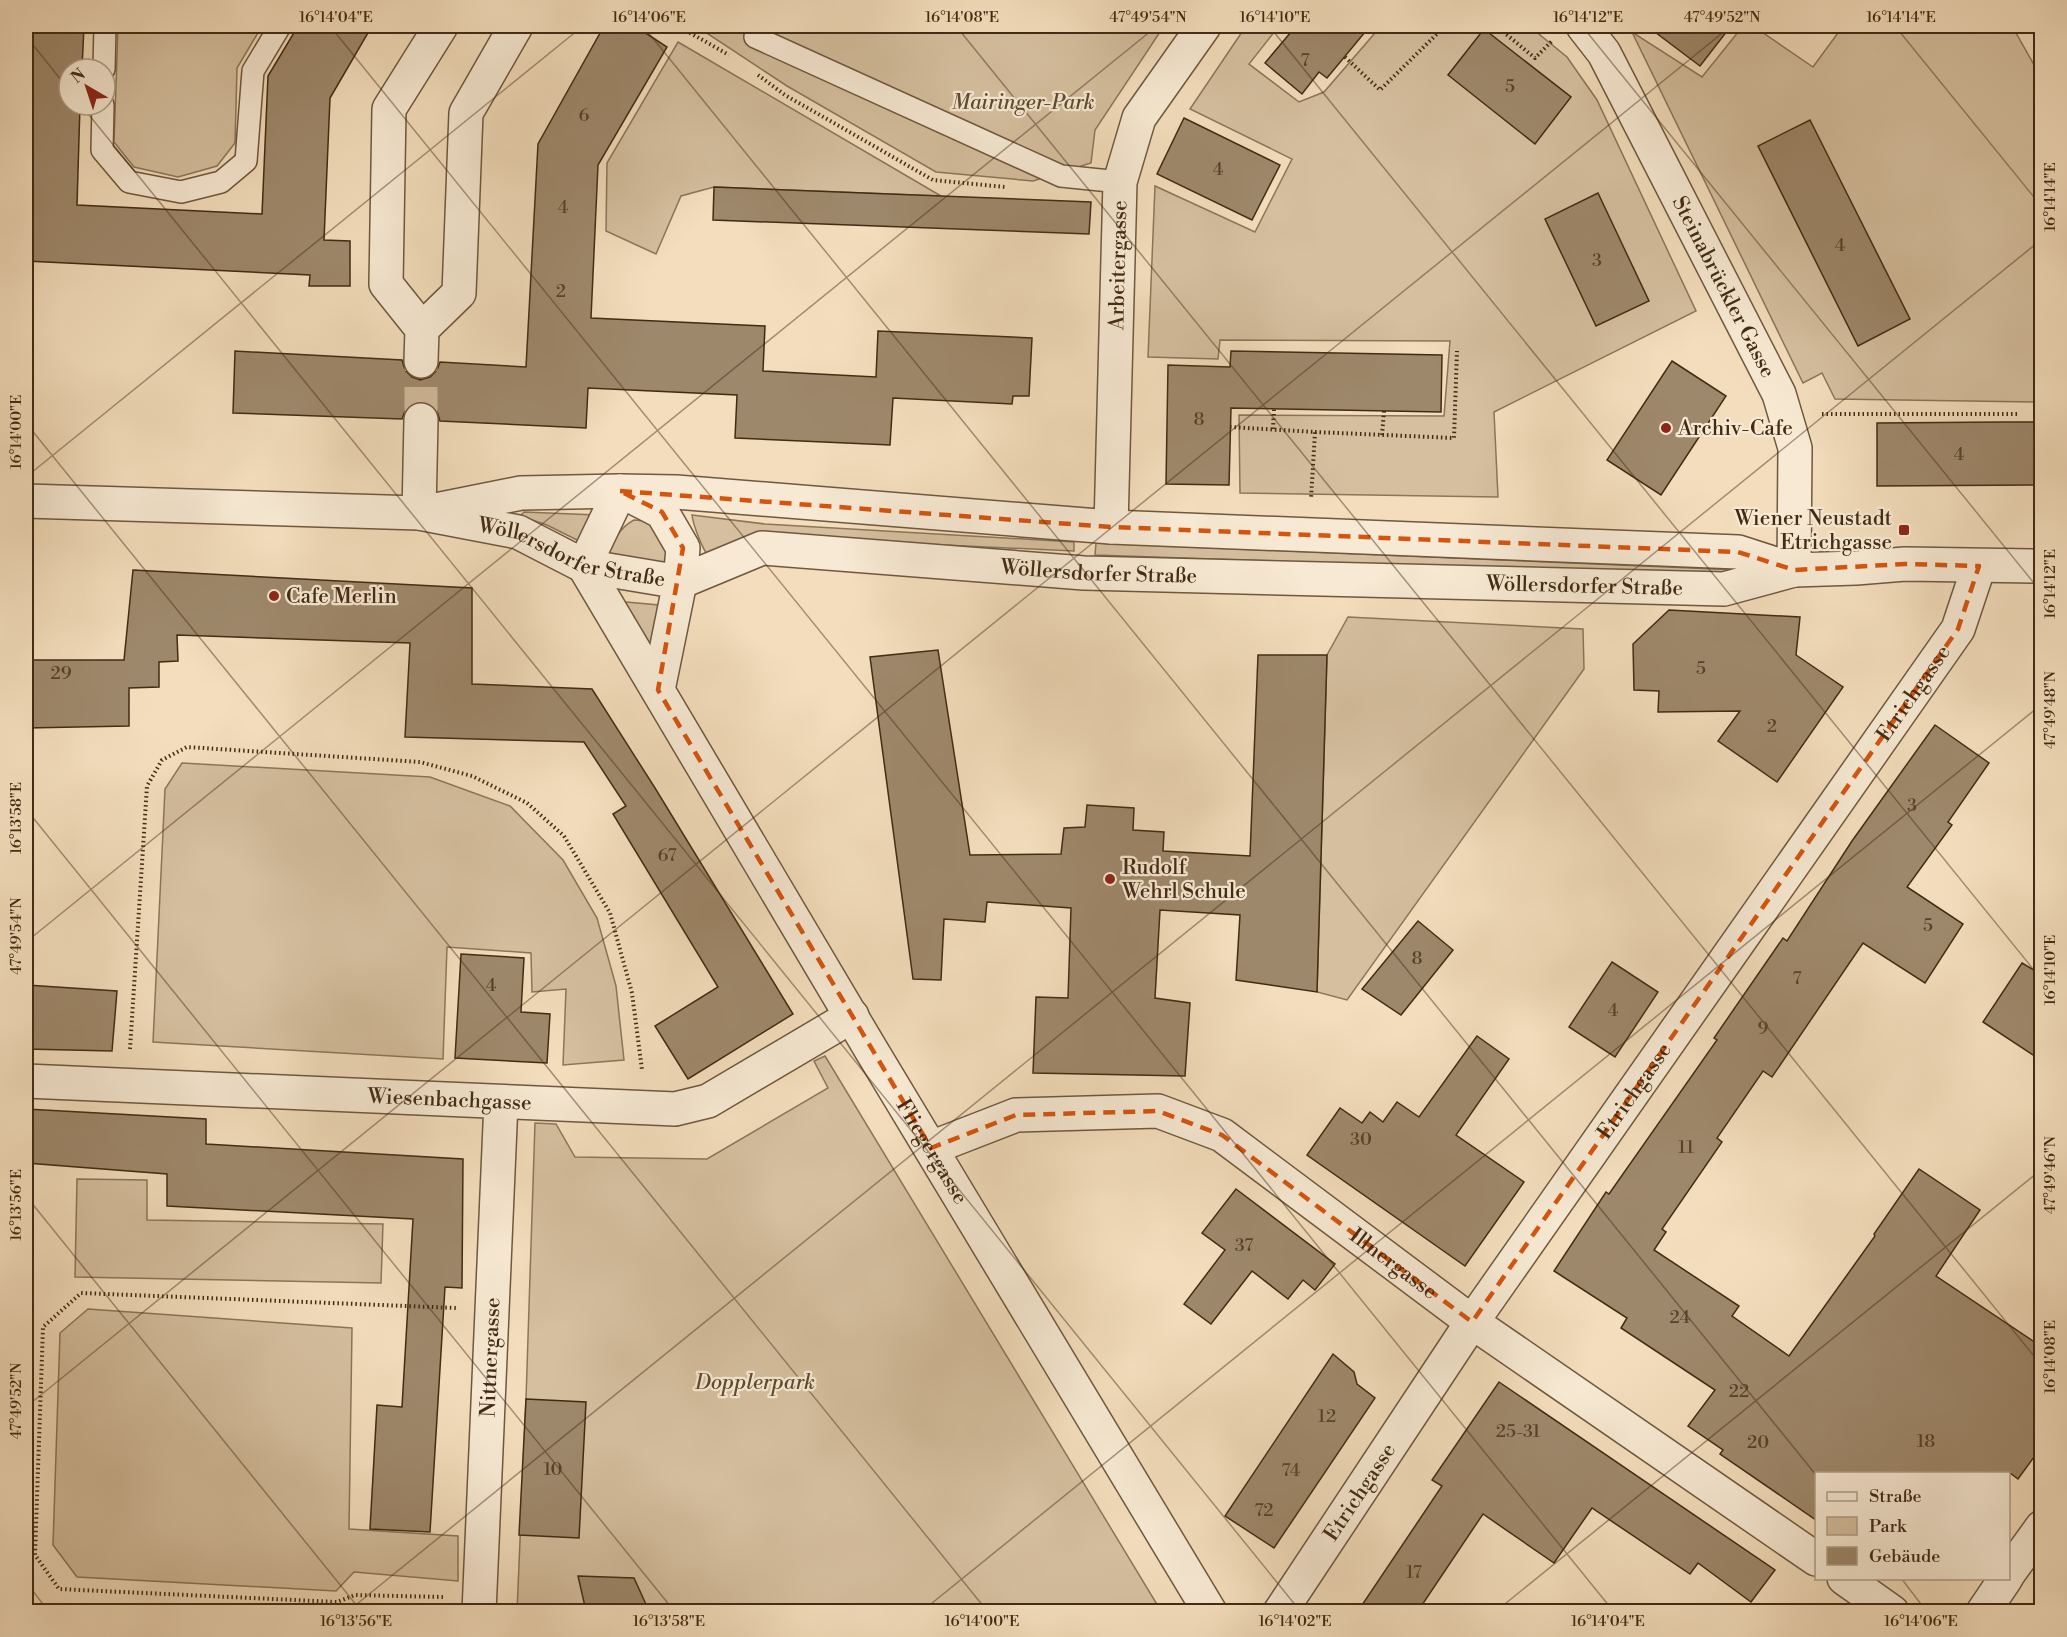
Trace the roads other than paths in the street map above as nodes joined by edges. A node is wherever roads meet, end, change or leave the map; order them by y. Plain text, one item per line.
1 (105, 26) edge
2 (280, 26) edge
3 (441, 26) edge
4 (516, 26) edge
5 (1204, 26) edge
6 (1571, 30) edge
7 (758, 31) edge
8 (104, 57) edge
9 (103, 117) edge
10 (1120, 182) junction
11 (422, 329) junction
12 (422, 361) tunnel mouth
13 (420, 420) tunnel mouth
14 (620, 491) junction
15 (26, 501) edge
16 (419, 513) junction
17 (1111, 527) junction
18 (584, 566) junction
19 (1979, 566) junction
20 (2042, 566) edge
21 (1794, 570) junction
22 (680, 582) junction
23 (658, 690) junction
24 (852, 1016) junction
25 (26, 1081) edge
26 (501, 1102) junction
27 (931, 1148) junction
28 (1472, 1322) junction
29 (2042, 1527) edge
30 (1815, 1559) edge
31 (2010, 1571) edge
32 (1847, 1580) edge
33 (2005, 1580) edge
34 (480, 1605) edge
35 (1210, 1611) edge
36 (1280, 1611) edge
37 (1892, 1611) edge
38 (1983, 1611) edge

1 - 8 lane
2 - 9 lane
3 - 11 street
4 - 11 street
5 - 10 street, Arbeitergasse
6 - 21 street, Steinabrückler Gasse
7 - 10 lane
10 - 17 street, Arbeitergasse
11 - 12 street
13 - 16 street
14 - 16 street, Wöllersdorfer Straße
14 - 17 street, Wöllersdorfer Straße
14 - 18 street
14 - 22 street
15 - 16 street, Wöllersdorfer Straße
16 - 18 street, Wöllersdorfer Straße
17 - 21 street, Wöllersdorfer Straße
18 - 22 street, Wöllersdorfer Straße
18 - 23 street, Fliegergasse
19 - 20 street, Wöllersdorfer Straße
19 - 21 street, Wöllersdorfer Straße
19 - 28 street, Etrichgasse
21 - 22 street, Wöllersdorfer Straße
22 - 23 street
23 - 24 street, Fliegergasse
24 - 26 street, Wiesenbachgasse
24 - 27 street, Fliegergasse
25 - 26 street, Wiesenbachgasse
26 - 34 street, Nittnergasse
27 - 28 street, Illnergasse
27 - 35 street, Fliegergasse
28 - 30 street, Illnergasse
28 - 36 street, Etrichgasse
29 - 31 street
32 - 37 street
33 - 38 street

